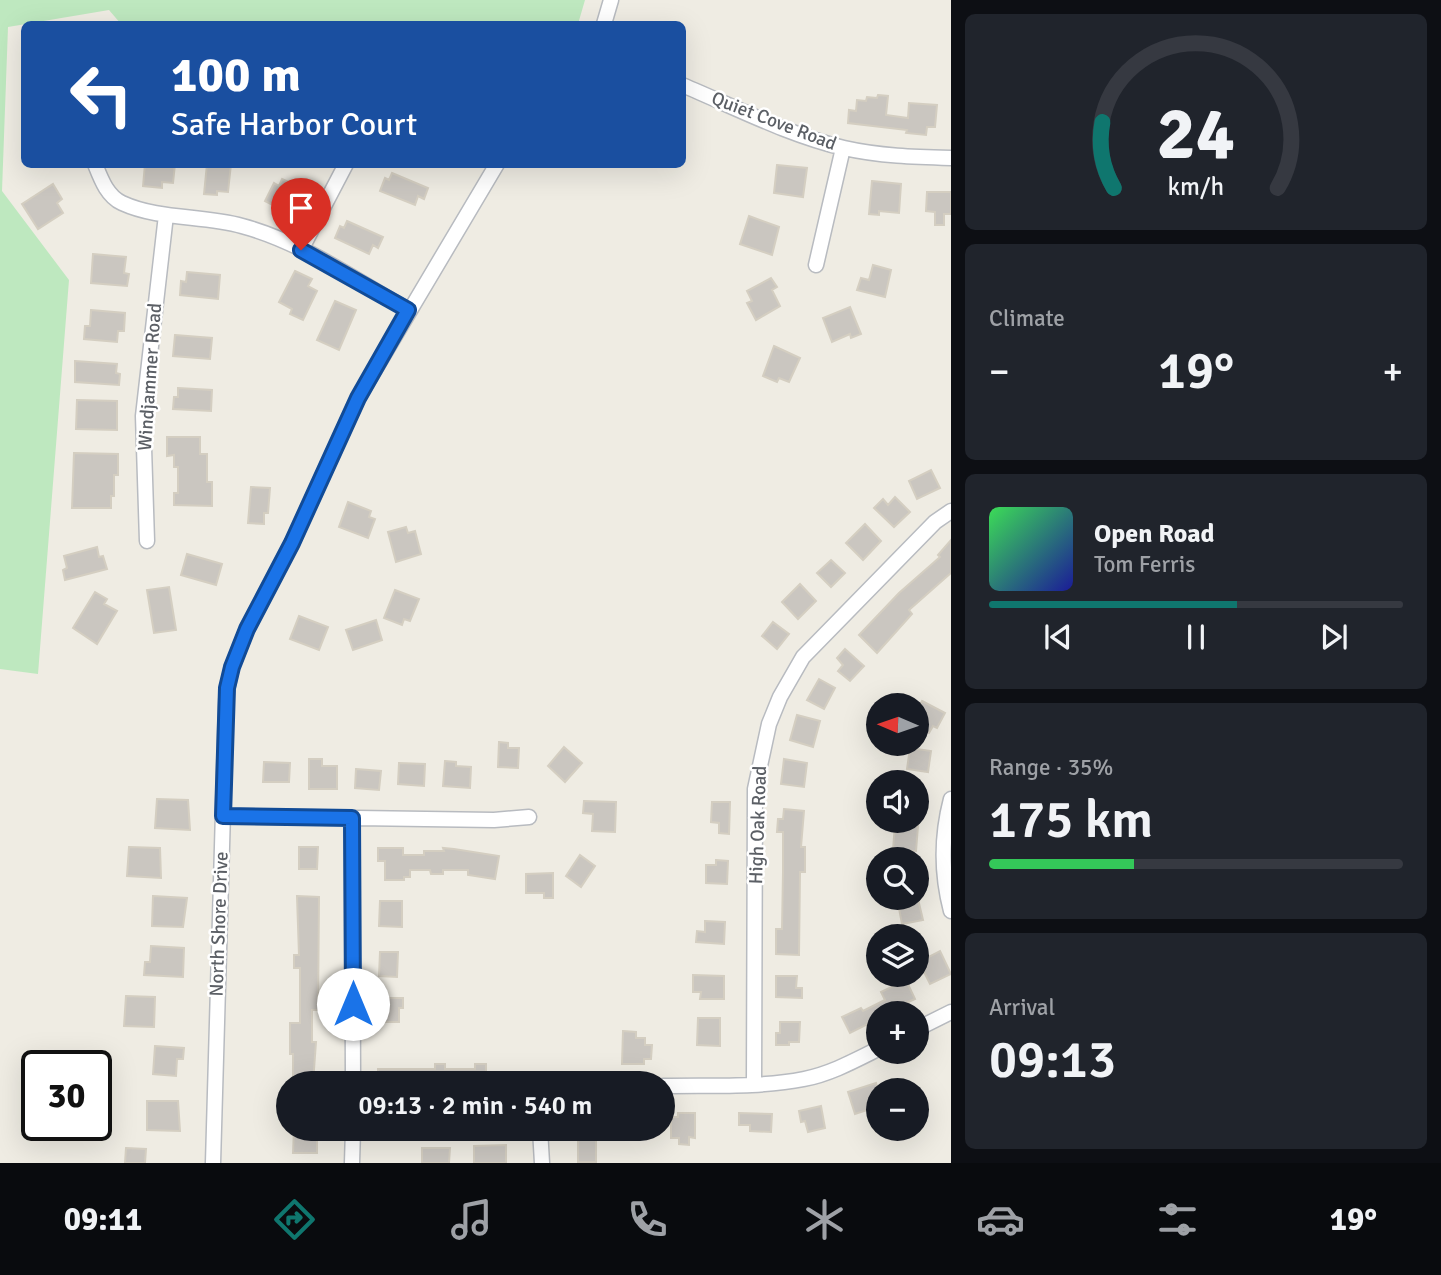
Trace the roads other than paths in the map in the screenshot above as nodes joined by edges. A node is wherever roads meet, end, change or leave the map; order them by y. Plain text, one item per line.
1 (611, 0) edge
2 (605, 21) edge
3 (686, 87) edge
4 (843, 148) junction
5 (951, 159) edge
6 (97, 168) edge
7 (344, 168) edge
8 (495, 168) edge
9 (166, 215) junction
10 (301, 250) junction
11 (816, 265) dead end
12 (408, 310) junction
13 (951, 511) edge
14 (147, 541) dead end
15 (951, 799) edge
16 (223, 816) junction
17 (529, 817) dead end
18 (352, 818) junction
19 (951, 911) edge
20 (951, 1012) edge
21 (929, 1023) edge
22 (866, 1055) edge
23 (353, 1071) edge
24 (754, 1084) junction
25 (675, 1086) edge
26 (353, 1141) edge
27 (541, 1141) edge
28 (212, 1163) edge
29 (352, 1163) edge
30 (542, 1163) edge

1 - 2 street
3 - 4 street, Quiet Cove Road
4 - 5 street, Quiet Cove Road
4 - 11 street
6 - 9 street
7 - 10 street
8 - 12 street, North Shore Drive
9 - 10 street
9 - 14 street, Windjammer Road
10 - 12 street
12 - 16 street, North Shore Drive
13 - 24 street, High Oak Road
15 - 19 street
16 - 18 street
16 - 28 street, North Shore Drive
17 - 18 street
18 - 23 street
20 - 21 street
22 - 24 street
24 - 25 street
26 - 29 street
27 - 30 street

